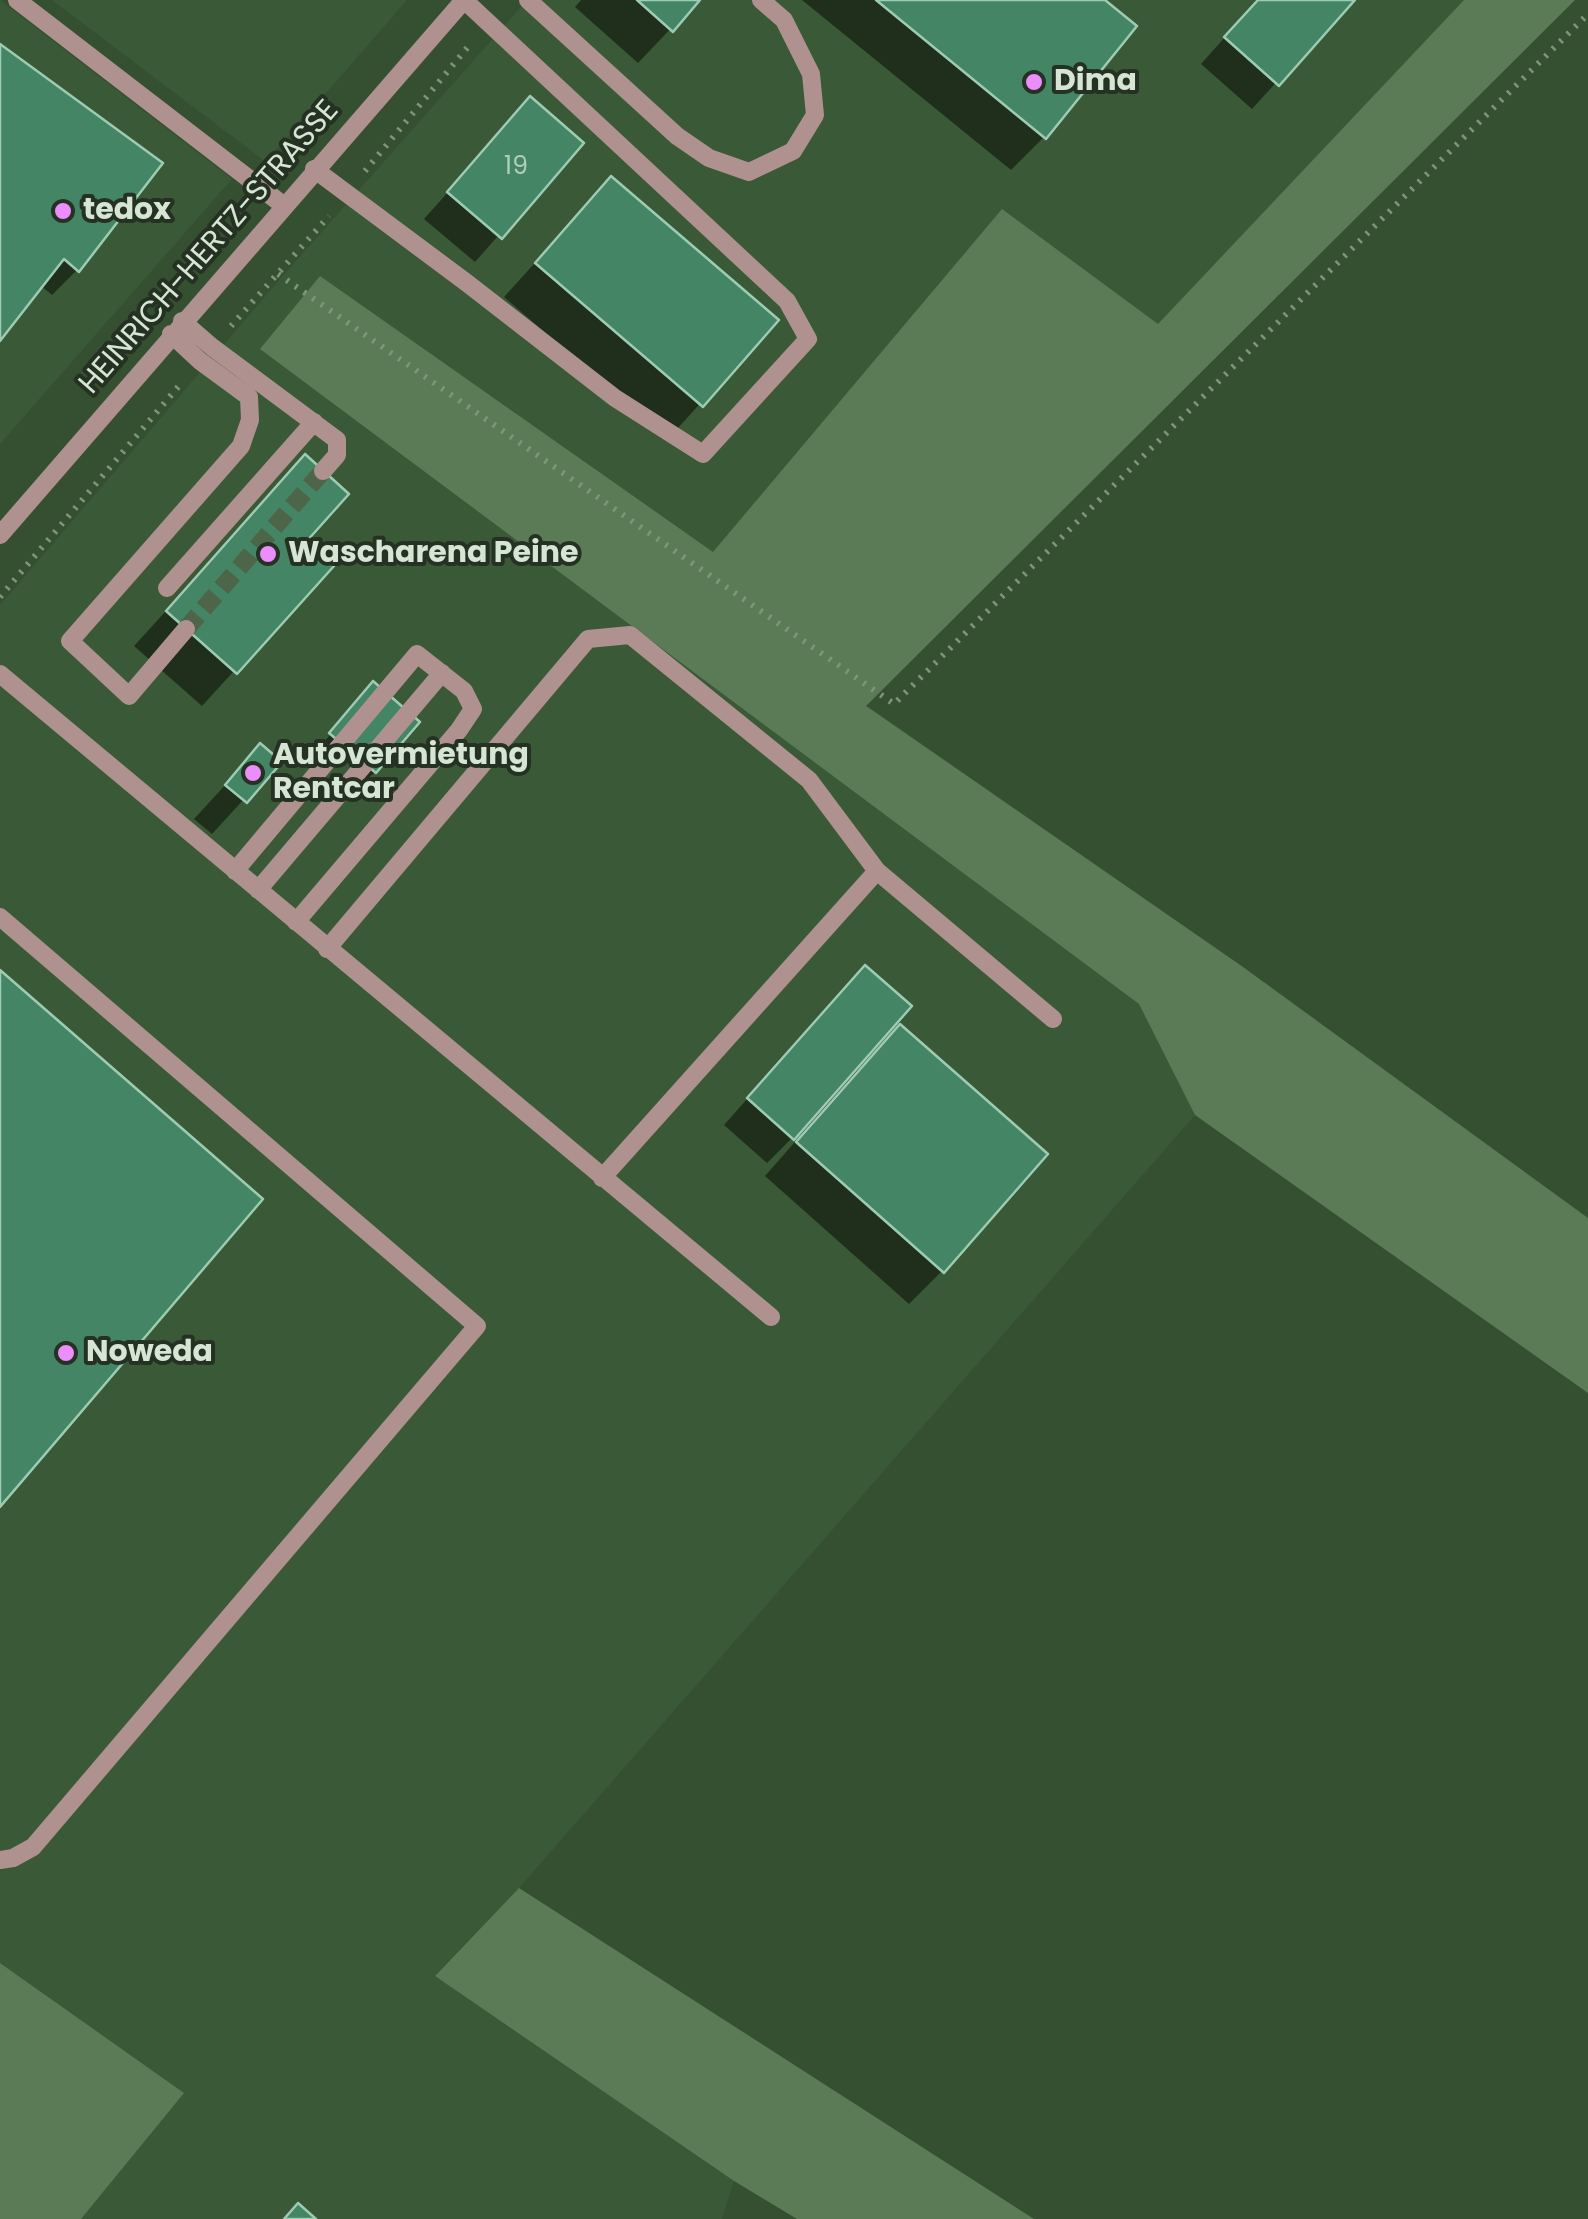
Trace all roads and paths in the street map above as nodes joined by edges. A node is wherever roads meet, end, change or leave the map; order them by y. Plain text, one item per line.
1 (17, 0) edge
2 (464, 0) edge
3 (528, 0) edge
4 (761, 0) edge
5 (1588, 14) edge
6 (489, 21) junction
7 (314, 169) junction
8 (346, 195) junction
9 (283, 205) junction
10 (278, 274) junction
11 (177, 328) junction
12 (206, 354) junction
13 (314, 422) junction
14 (323, 471) tunnel mouth
15 (0, 534) edge
16 (167, 588) dead end
17 (0, 598) edge
18 (186, 629) tunnel mouth
19 (442, 673) junction
20 (0, 674) edge
21 (235, 871) junction
22 (877, 871) junction
23 (258, 890) junction
24 (0, 917) edge
25 (296, 922) junction
26 (327, 949) junction
27 (1053, 1019) dead end
28 (602, 1178) junction
29 (771, 1317) dead end
30 (0, 1860) edge

1 - 9 street
2 - 6 street
2 - 7 street, HEINRICH-HERTZ-STRASSE
3 - 4 street
5 - 10 path
6 - 8 path
6 - 8 street
7 - 8 street
7 - 9 street, HEINRICH-HERTZ-STRASSE
8 - 10 path
9 - 11 street, HEINRICH-HERTZ-STRASSE
10 - 12 path
11 - 12 street
11 - 15 street, HEINRICH-HERTZ-STRASSE
12 - 13 street
12 - 17 path
12 - 18 street
13 - 14 street
13 - 16 street
19 - 21 street
19 - 23 street
19 - 25 street
20 - 21 street
21 - 23 street
22 - 26 street
22 - 27 street
22 - 28 street
23 - 25 street
24 - 30 street
25 - 26 street
26 - 28 street
28 - 29 street

